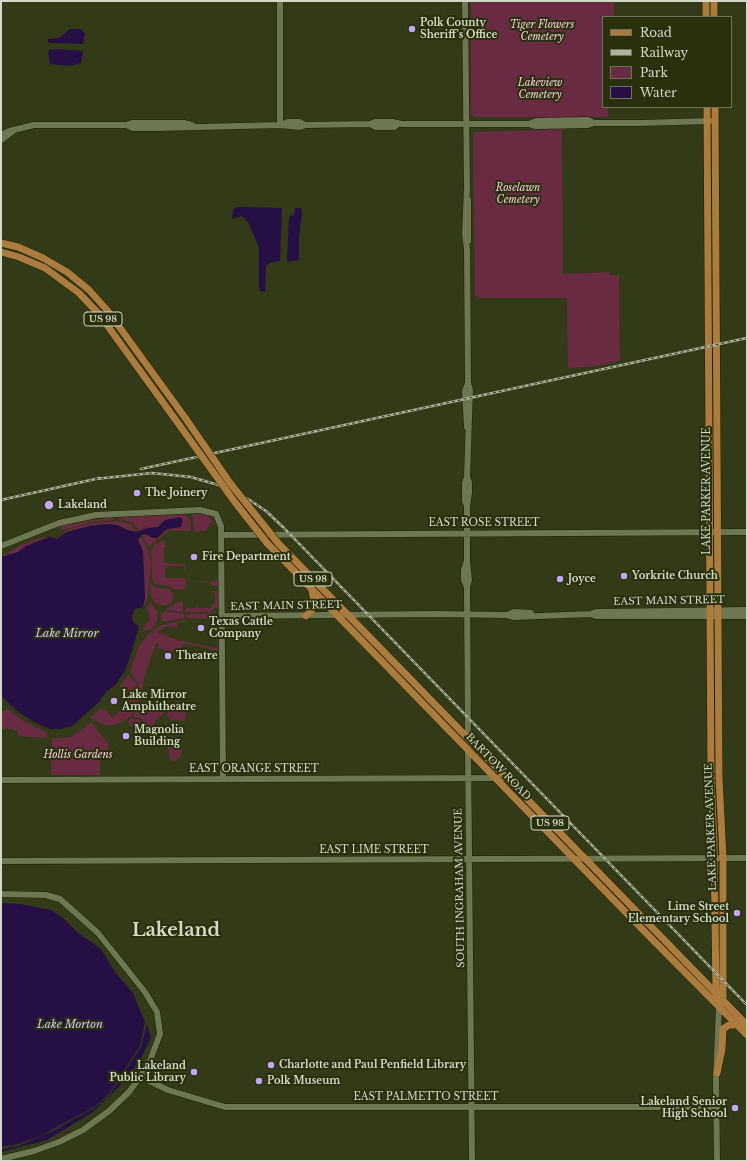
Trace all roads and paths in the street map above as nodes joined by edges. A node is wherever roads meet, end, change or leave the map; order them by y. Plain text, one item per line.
1 (280, 1) edge
2 (465, 1) edge
3 (706, 1) edge
4 (714, 1) edge
5 (706, 16) edge
6 (714, 16) edge
7 (707, 108) edge
8 (715, 108) edge
9 (707, 121) junction
10 (715, 121) junction
11 (465, 124) junction
12 (280, 125) junction
13 (13, 131) junction
14 (1, 135) edge
15 (1, 140) edge
16 (1, 243) edge
17 (1, 252) edge
18 (708, 422) junction
19 (708, 451) junction
20 (717, 451) junction
21 (717, 484) junction
22 (709, 532) junction
23 (717, 532) junction
24 (747, 532) edge
25 (467, 533) junction
26 (221, 535) junction
27 (1, 546) edge
28 (311, 590) junction
29 (747, 610) edge
30 (710, 613) junction
31 (718, 613) junction
32 (349, 615) junction
33 (467, 615) junction
34 (222, 616) junction
35 (303, 616) junction
36 (337, 616) junction
37 (747, 616) edge
38 (468, 739) junction
39 (468, 751) junction
40 (469, 778) junction
41 (495, 778) junction
42 (506, 778) junction
43 (223, 779) junction
44 (1, 780) edge
45 (572, 858) junction
46 (584, 858) junction
47 (714, 858) junction
48 (723, 858) junction
49 (747, 858) edge
50 (470, 860) junction
51 (1, 861) edge
52 (1, 894) edge
53 (716, 995) junction
54 (721, 1003) junction
55 (738, 1025) junction
56 (747, 1025) edge
57 (747, 1035) edge
58 (717, 1073) junction
59 (141, 1077) junction
60 (472, 1107) junction
61 (717, 1107) junction
62 (1, 1159) edge
63 (472, 1161) edge
64 (717, 1161) edge

1 - 12 street
2 - 11 street, SOUTH INGRAHAM AVENUE
3 - 5 main road
4 - 6 main road
7 - 9 main road, LAKE PARKER AVENUE
8 - 10 main road, LAKE PARKER AVENUE
9 - 10 street
9 - 11 street
9 - 18 main road, LAKE PARKER AVENUE
10 - 20 main road, LAKE PARKER AVENUE
11 - 12 street
11 - 25 street, SOUTH INGRAHAM AVENUE
12 - 13 street
13 - 14 street
13 - 15 street
16 - 32 main road, US 98, bridge
17 - 28 main road, US 98, bridge
18 - 19 main road, LAKE PARKER AVENUE
18 - 20 main road
19 - 21 main road
19 - 22 main road, LAKE PARKER AVENUE
20 - 21 main road, LAKE PARKER AVENUE
21 - 23 main road, LAKE PARKER AVENUE
22 - 23 street, EAST ROSE STREET
22 - 25 street, EAST ROSE STREET
22 - 30 main road, LAKE PARKER AVENUE
23 - 24 street, EAST ROSE STREET
23 - 31 main road, LAKE PARKER AVENUE
25 - 26 street, EAST ROSE STREET
25 - 33 street, SOUTH INGRAHAM AVENUE
26 - 27 street, EAST MAIN STREET
26 - 34 street, EAST MAIN STREET
28 - 35 main road
28 - 36 main road, US 98
29 - 31 street, EAST MAIN STREET
30 - 31 street, EAST MAIN STREET
30 - 33 street, EAST MAIN STREET
30 - 47 main road, LAKE PARKER AVENUE
31 - 37 street, EAST MAIN STREET
31 - 48 main road, LAKE PARKER AVENUE
32 - 33 street, EAST MAIN STREET
32 - 36 street, EAST MAIN STREET
32 - 38 main road, BARTOW ROAD / US 98
33 - 38 street, SOUTH INGRAHAM AVENUE
34 - 35 street, EAST MAIN STREET
34 - 43 street
35 - 36 street, EAST MAIN STREET
36 - 39 main road, BARTOW ROAD / US 98
38 - 39 street, SOUTH INGRAHAM AVENUE
38 - 42 main road, BARTOW ROAD / US 98
39 - 40 street, SOUTH INGRAHAM AVENUE
39 - 41 main road, BARTOW ROAD / US 98
40 - 41 street, EAST ORANGE STREET
40 - 43 street, EAST ORANGE STREET
40 - 50 street, SOUTH INGRAHAM AVENUE
41 - 42 street, EAST ORANGE STREET
41 - 45 main road, BARTOW ROAD / US 98
42 - 46 main road, BARTOW ROAD / US 98
43 - 44 street, EAST ORANGE STREET
45 - 46 street, EAST LIME STREET
45 - 50 street, EAST LIME STREET
45 - 54 main road, BARTOW ROAD / US 98
46 - 47 street, EAST LIME STREET
46 - 53 main road, BARTOW ROAD / US 98
47 - 48 street, EAST LIME STREET
47 - 53 main road, LAKE PARKER AVENUE
48 - 49 street, EAST LIME STREET
48 - 54 main road, LAKE PARKER AVENUE
50 - 51 street, EAST LIME STREET
50 - 60 street, SOUTH INGRAHAM AVENUE
52 - 59 street
53 - 54 main road, LAKE PARKER AVENUE
54 - 55 main road, BARTOW ROAD / US 98
54 - 56 main road, BARTOW ROAD / US 98
54 - 58 street
55 - 57 main road, BARTOW ROAD / US 98
55 - 58 main road
58 - 61 street
59 - 60 street, EAST PALMETTO STREET
59 - 62 street
60 - 61 street, EAST PALMETTO STREET
60 - 63 street, SOUTH INGRAHAM AVENUE
61 - 64 street

